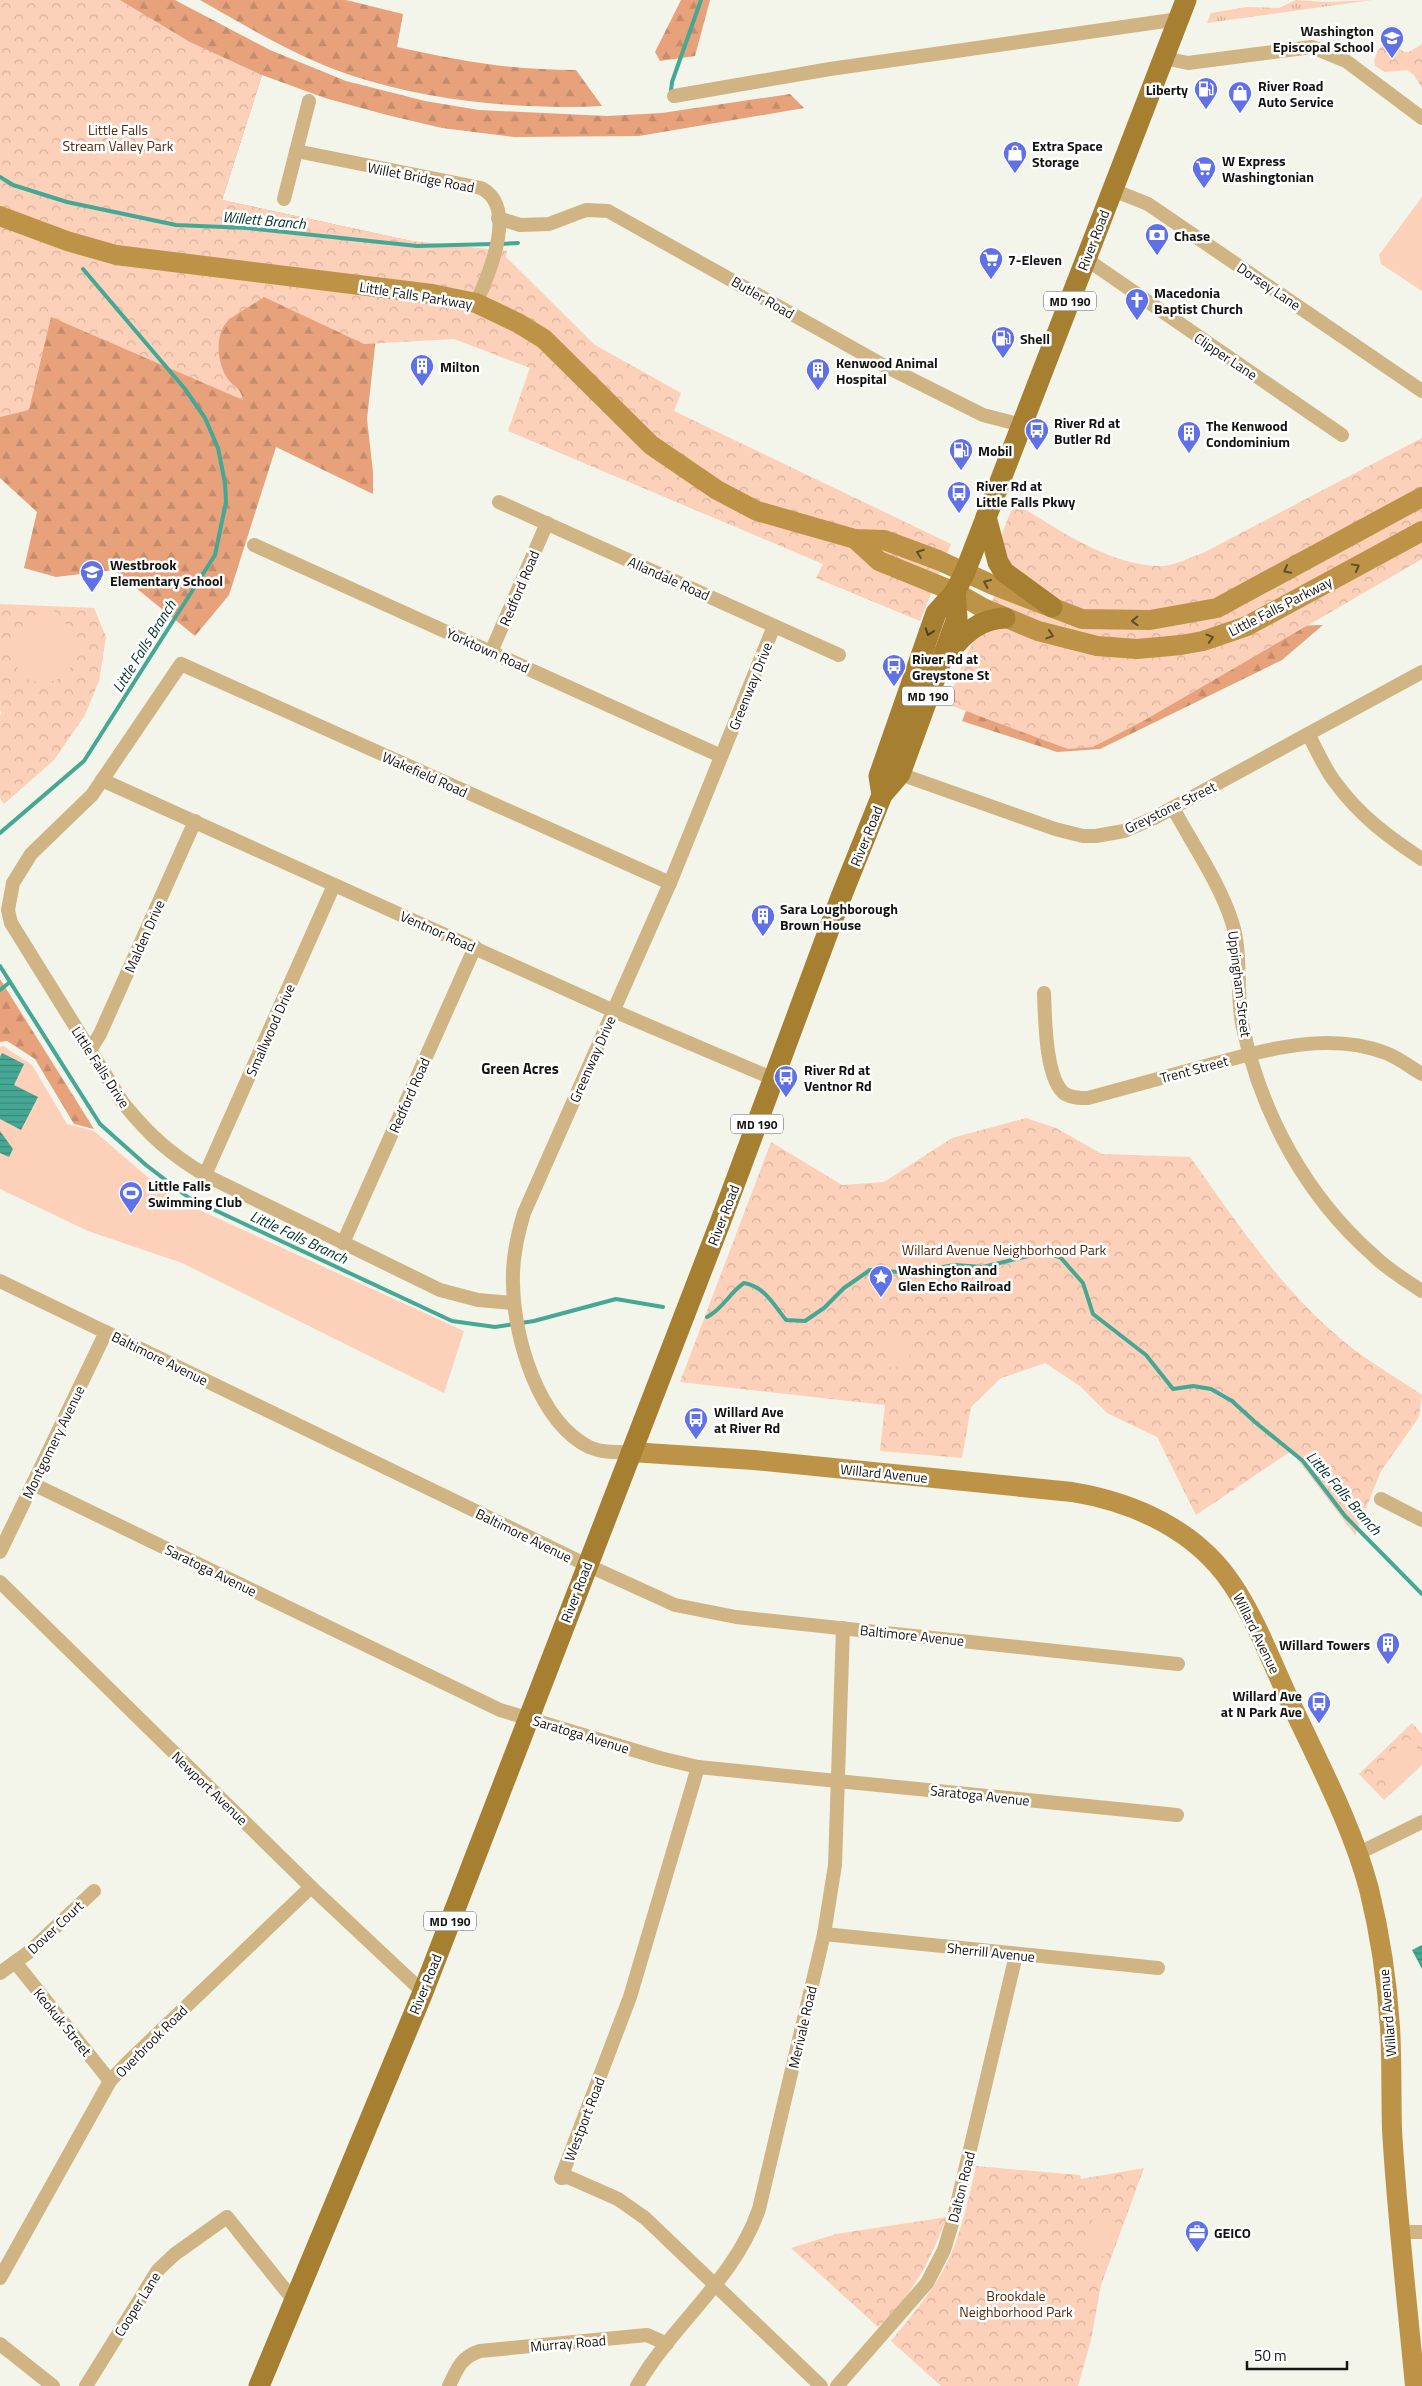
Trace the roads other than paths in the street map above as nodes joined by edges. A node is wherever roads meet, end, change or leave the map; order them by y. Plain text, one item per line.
1 (1183, 9) edge
2 (1164, 58) junction
3 (674, 96) dead end
4 (309, 102) dead end
5 (1422, 118) edge
6 (296, 151) junction
7 (1113, 190) junction
8 (284, 199) dead end
9 (0, 216) edge
10 (498, 218) junction
11 (1086, 259) junction
12 (476, 304) junction
13 (1422, 391) edge
14 (1022, 425) junction
15 (1342, 435) dead end
16 (1422, 497) edge
17 (499, 502) dead end
18 (986, 517) junction
19 (547, 523) junction
20 (1422, 531) edge
21 (855, 539) junction
22 (254, 545) dead end
23 (965, 572) junction
24 (955, 592) junction
25 (1052, 607) junction
26 (1005, 618) junction
27 (774, 626) junction
28 (491, 652) junction
29 (839, 655) dead end
30 (181, 664) joint
31 (940, 664) junction
32 (1422, 672) edge
33 (906, 697) junction
34 (1308, 734) junction
35 (721, 756) junction
36 (900, 774) junction
37 (102, 780) junction
38 (882, 794) junction
39 (1173, 808) junction
40 (196, 821) junction
41 (1422, 859) edge
42 (670, 883) junction
43 (334, 885) junction
44 (475, 947) junction
45 (1044, 993) dead end
46 (614, 1011) junction
47 (90, 1050) junction
48 (1250, 1054) junction
49 (1422, 1074) edge
50 (774, 1079) junction
51 (205, 1175) junction
52 (343, 1243) junction
53 (0, 1281) edge
54 (1422, 1290) edge
55 (514, 1309) junction
56 (106, 1332) junction
57 (630, 1452) junction
58 (33, 1484) junction
59 (1381, 1499) dead end
60 (1422, 1520) edge
61 (0, 1552) edge
62 (587, 1566) junction
63 (0, 1583) edge
64 (843, 1628) junction
65 (1178, 1664) dead end
66 (528, 1718) junction
67 (698, 1767) junction
68 (839, 1781) junction
69 (1177, 1815) dead end
70 (1422, 1822) edge
71 (1357, 1854) junction
72 (311, 1887) junction
73 (94, 1891) dead end
74 (824, 1934) junction
75 (1016, 1955) junction
76 (16, 1962) junction
77 (1158, 1968) dead end
78 (0, 1973) edge
79 (423, 1992) junction
80 (110, 2081) junction
81 (1401, 2232) junction
82 (1422, 2232) edge
83 (0, 2278) edge
84 (716, 2284) junction
85 (295, 2302) junction
86 (0, 2344) edge
87 (667, 2344) junction
88 (53, 2386) edge
89 (86, 2386) edge
90 (260, 2386) edge
91 (450, 2386) edge
92 (637, 2386) edge
93 (821, 2386) edge
94 (837, 2386) edge
95 (1415, 2386) edge

1 - 2 main road, River Road / MD 190
1 - 3 street
2 - 5 street
2 - 7 main road, River Road / MD 190
4 - 6 street
6 - 8 street
6 - 10 street, Willet Bridge Road
7 - 11 main road, River Road / MD 190
7 - 13 street, Dorsey Lane
9 - 12 main road, Little Falls Parkway
10 - 12 street, Willet Bridge Road
10 - 14 street, Butler Road
11 - 14 main road, River Road / MD 190
11 - 15 street, Clipper Lane
12 - 21 main road, Little Falls Parkway
14 - 18 main road, River Road / MD 190
16 -> 25 main road, Little Falls Parkway
17 - 19 street, Allandale Road
18 - 23 main road, River Road / MD 190
18 - 25 main road
19 - 27 street, Allandale Road
19 - 28 street, Redford Road
26 -> 20 main road, Little Falls Parkway
23 -> 21 main road, Little Falls Parkway
21 - 24 main road, Little Falls Parkway
22 - 28 street, Yorktown Road
23 - 24 main road, River Road / MD 190
25 -> 23 main road, Little Falls Parkway
24 - 26 main road, Little Falls Parkway
24 - 31 main road, River Road / MD 190
24 -> 33 main road, River Road / MD 190
26 - 31 main road
27 - 29 street, Allandale Road
27 - 35 street, Greenway Drive
28 - 35 street, Yorktown Road
30 - 37 street, Little Falls Drive
30 - 42 street, Wakefield Road
31 - 36 main road, River Road / MD 190
32 - 34 street, Greystone Street
33 - 36 main road
33 - 38 main road, River Road / MD 190
34 - 39 street, Greystone Street
34 - 41 street
35 - 42 street, Greenway Drive
36 - 38 main road, River Road / MD 190
36 - 39 street, Greystone Street
37 - 40 street, Ventnor Road
37 - 47 street, Little Falls Drive
38 - 50 main road, River Road / MD 190
39 - 48 street, Uppingham Street
40 - 43 street, Ventnor Road
40 - 47 street, Malden Drive
42 - 46 street, Greenway Drive
43 - 44 street, Ventnor Road
43 - 51 street, Smallwood Drive
44 - 46 street, Ventnor Road
44 - 52 street, Redford Road
45 - 48 street, Trent Street
46 - 50 street, Ventnor Road
46 - 55 street, Greenway Drive
47 - 51 street, Little Falls Drive
48 - 49 street, Trent Street
48 - 54 street, Uppingham Street
50 - 57 main road, River Road / MD 190
51 - 52 street, Little Falls Drive
52 - 55 street, Little Falls Drive
53 - 56 street, Baltimore Avenue
55 - 57 street, Greenway Drive
56 - 58 street, Montgomery Avenue
56 - 62 street, Baltimore Avenue
57 - 62 main road, River Road / MD 190
57 - 71 main road, Willard Avenue
58 - 61 street, Montgomery Avenue
58 - 66 street, Saratoga Avenue
59 - 60 street
62 - 64 street, Baltimore Avenue
62 - 66 main road, River Road / MD 190
63 - 72 street, Newport Avenue
64 - 65 street, Baltimore Avenue
64 - 68 street, Merivale Road
66 - 67 street, Saratoga Avenue
66 - 79 main road, River Road / MD 190
67 - 68 street, Saratoga Avenue
67 - 84 street, Westport Road
68 - 69 street, Saratoga Avenue
68 - 74 street, Merivale Road
70 - 71 street
71 - 81 main road, Willard Avenue
72 - 79 street, Newport Avenue
72 - 80 street, Overbrook Road
73 - 76 street, Dover Court
74 - 75 street, Sherrill Avenue
74 - 84 street, Merivale Road
75 - 77 street, Sherrill Avenue
75 - 94 street, Dalton Road
76 - 78 street, Dover Court
76 - 80 street, Keokuk Street
79 - 85 main road, River Road / MD 190
80 - 83 street, Overbrook Road
81 - 82 street
81 - 95 main road, Willard Avenue
84 - 87 street, Merivale Road
84 - 93 street, Westport Road
85 - 89 street, Cooper Lane
85 - 90 main road, River Road / MD 190
86 - 88 street
87 - 91 street, Murray Road
87 - 92 street, Merivale Road

